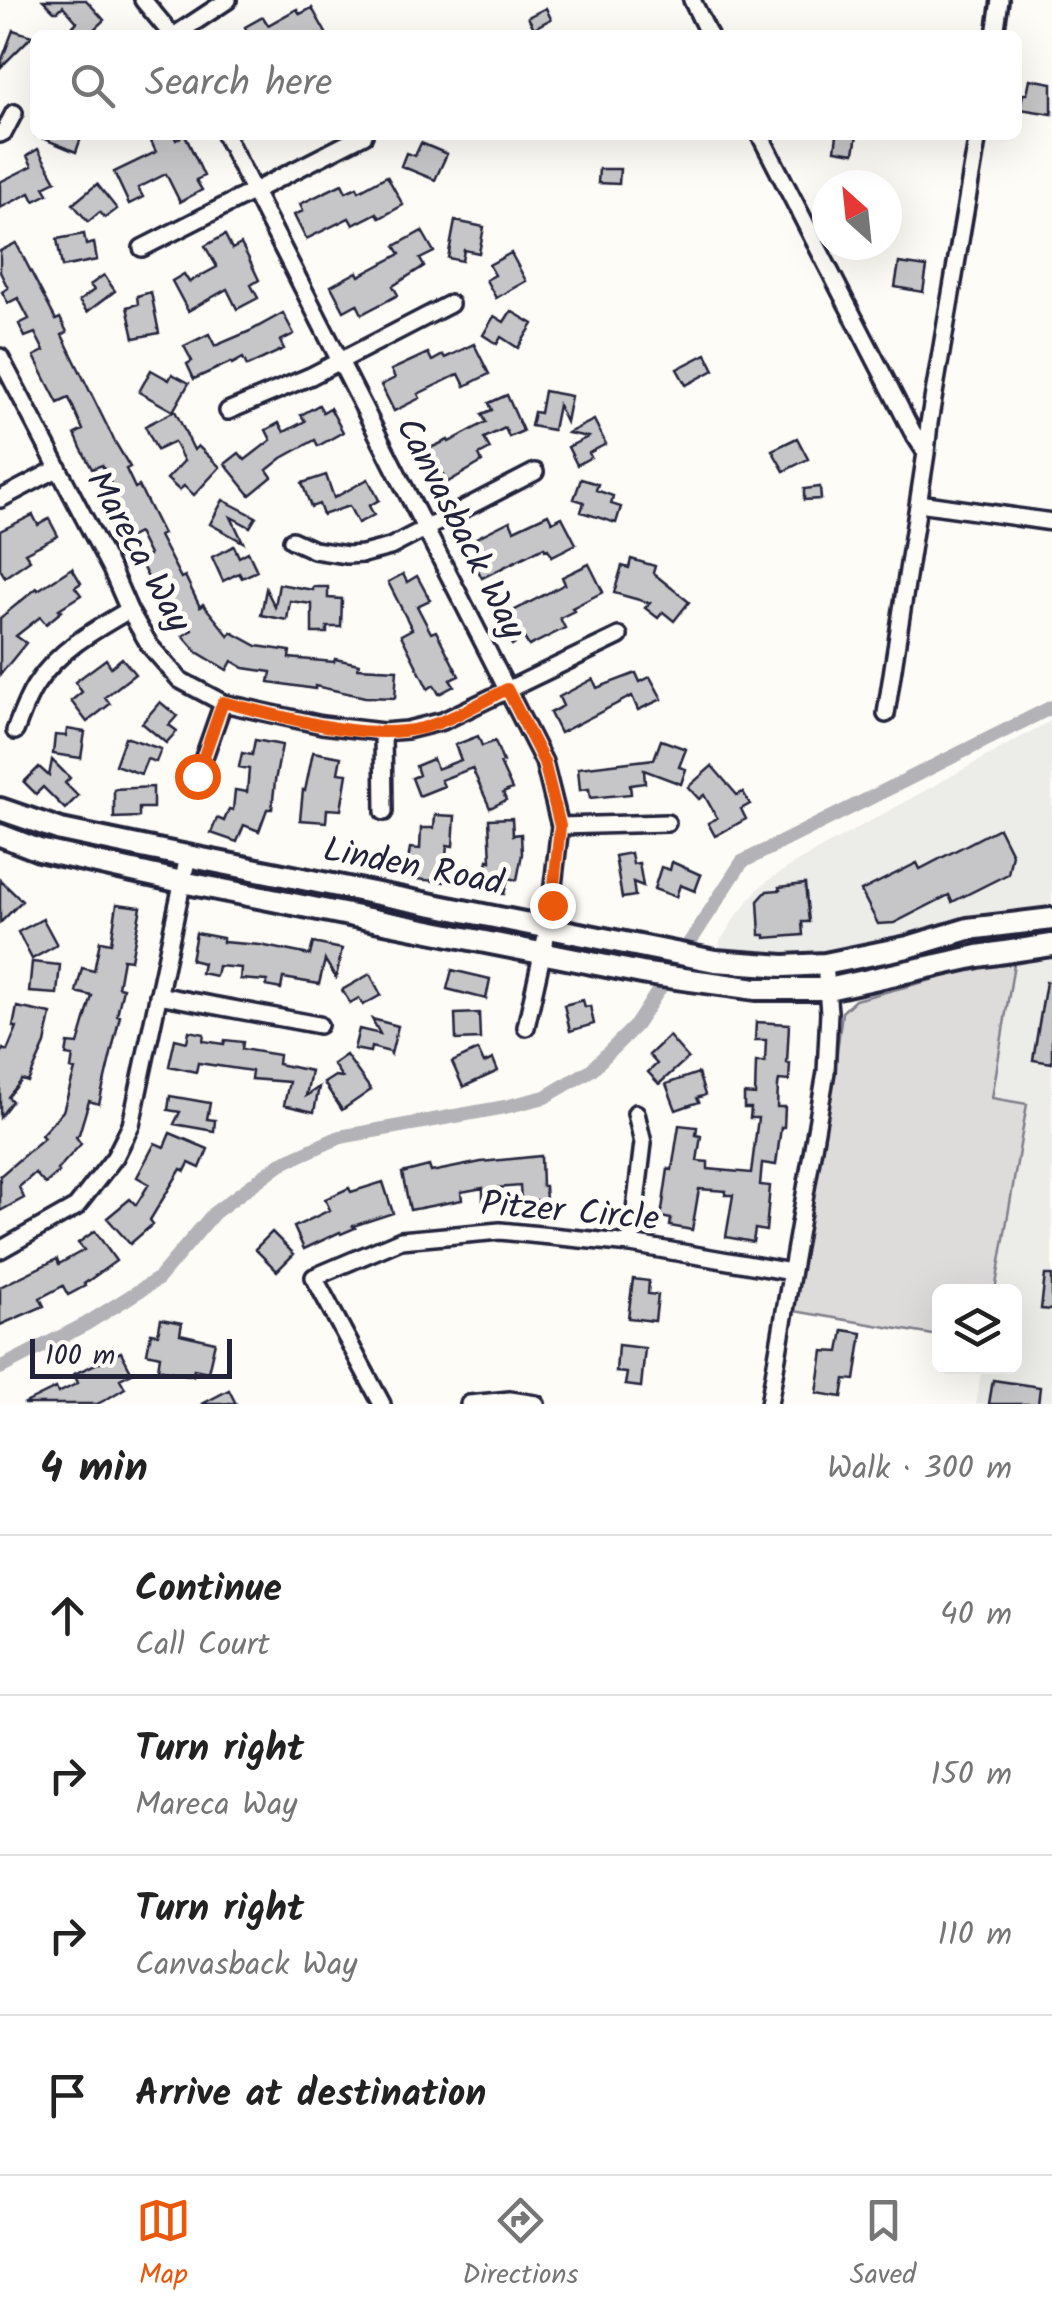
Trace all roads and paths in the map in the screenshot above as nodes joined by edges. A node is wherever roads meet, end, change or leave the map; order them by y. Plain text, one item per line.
1 (143, 0) edge
2 (228, 0) edge
3 (692, 0) edge
4 (1000, 0) edge
5 (169, 30) edge
6 (181, 30) edge
7 (707, 30) edge
8 (996, 30) edge
9 (14, 113) dead end
10 (0, 134) edge
11 (228, 140) edge
12 (354, 140) edge
13 (763, 140) edge
14 (977, 140) edge
15 (254, 192) junction
16 (142, 248) dead end
17 (450, 304) dead end
18 (0, 356) edge
19 (340, 360) junction
20 (228, 411) dead end
21 (926, 453) junction
22 (57, 469) junction
23 (535, 472) dead end
24 (0, 499) edge
25 (919, 503) junction
26 (1052, 522) edge
27 (425, 528) junction
28 (292, 540) dead end
29 (129, 610) junction
30 (619, 636) dead end
31 (507, 689) junction
32 (223, 702) junction
33 (886, 714) dead end
34 (14, 730) dead end
35 (382, 732) junction
36 (197, 776) dead end
37 (0, 809) edge
38 (384, 812) dead end
39 (667, 822) dead end
40 (560, 826) junction
41 (0, 835) edge
42 (188, 856) junction
43 (182, 882) junction
44 (1052, 919) edge
45 (548, 928) junction
46 (1052, 945) edge
47 (542, 954) junction
48 (826, 964) junction
49 (828, 989) junction
50 (158, 995) junction
51 (319, 1026) dead end
52 (526, 1027) dead end
53 (636, 1113) dead end
54 (631, 1244) junction
55 (0, 1250) edge
56 (791, 1272) junction
57 (382, 1404) edge
58 (470, 1404) edge
59 (536, 1404) edge
60 (770, 1404) edge

1 - 5 street
2 - 6 street
3 - 7 street
4 - 8 street
9 - 10 street
11 - 15 street, Canvasback Way
12 - 15 street
13 - 21 street
14 - 21 street
15 - 16 street
15 - 19 street, Canvasback Way
17 - 19 street
18 - 22 street, Mareca Way
19 - 20 street
19 - 27 street, Canvasback Way
21 - 25 street
22 - 24 street
22 - 29 street, Mareca Way
23 - 27 street
25 - 26 street
25 - 33 street
27 - 28 street
27 - 31 street, Canvasback Way
29 - 32 street, Mareca Way
29 - 34 street
30 - 31 street, Mareca Way
31 - 35 street, Mareca Way
31 - 40 street, Canvasback Way
32 - 35 street, Mareca Way
32 - 36 street
35 - 38 street
37 - 42 street, Linden Road
39 - 40 street
40 - 45 street, Canvasback Way
41 - 43 street, Linden Road
42 - 43 street
42 - 45 street, Linden Road
43 - 47 street, Linden Road
43 - 50 street
44 - 48 street, Linden Road
45 - 47 street, Canvasback Way
45 - 48 street, Linden Road
46 - 49 street, Linden Road
47 - 49 street, Linden Road
47 - 52 street, Canvasback Way
48 - 49 street
49 - 56 street
50 - 51 street
50 - 55 street
53 - 54 street
54 - 56 street, Pitzer Circle
54 - 57 street, Pitzer Circle
56 - 60 street
58 - 59 street

